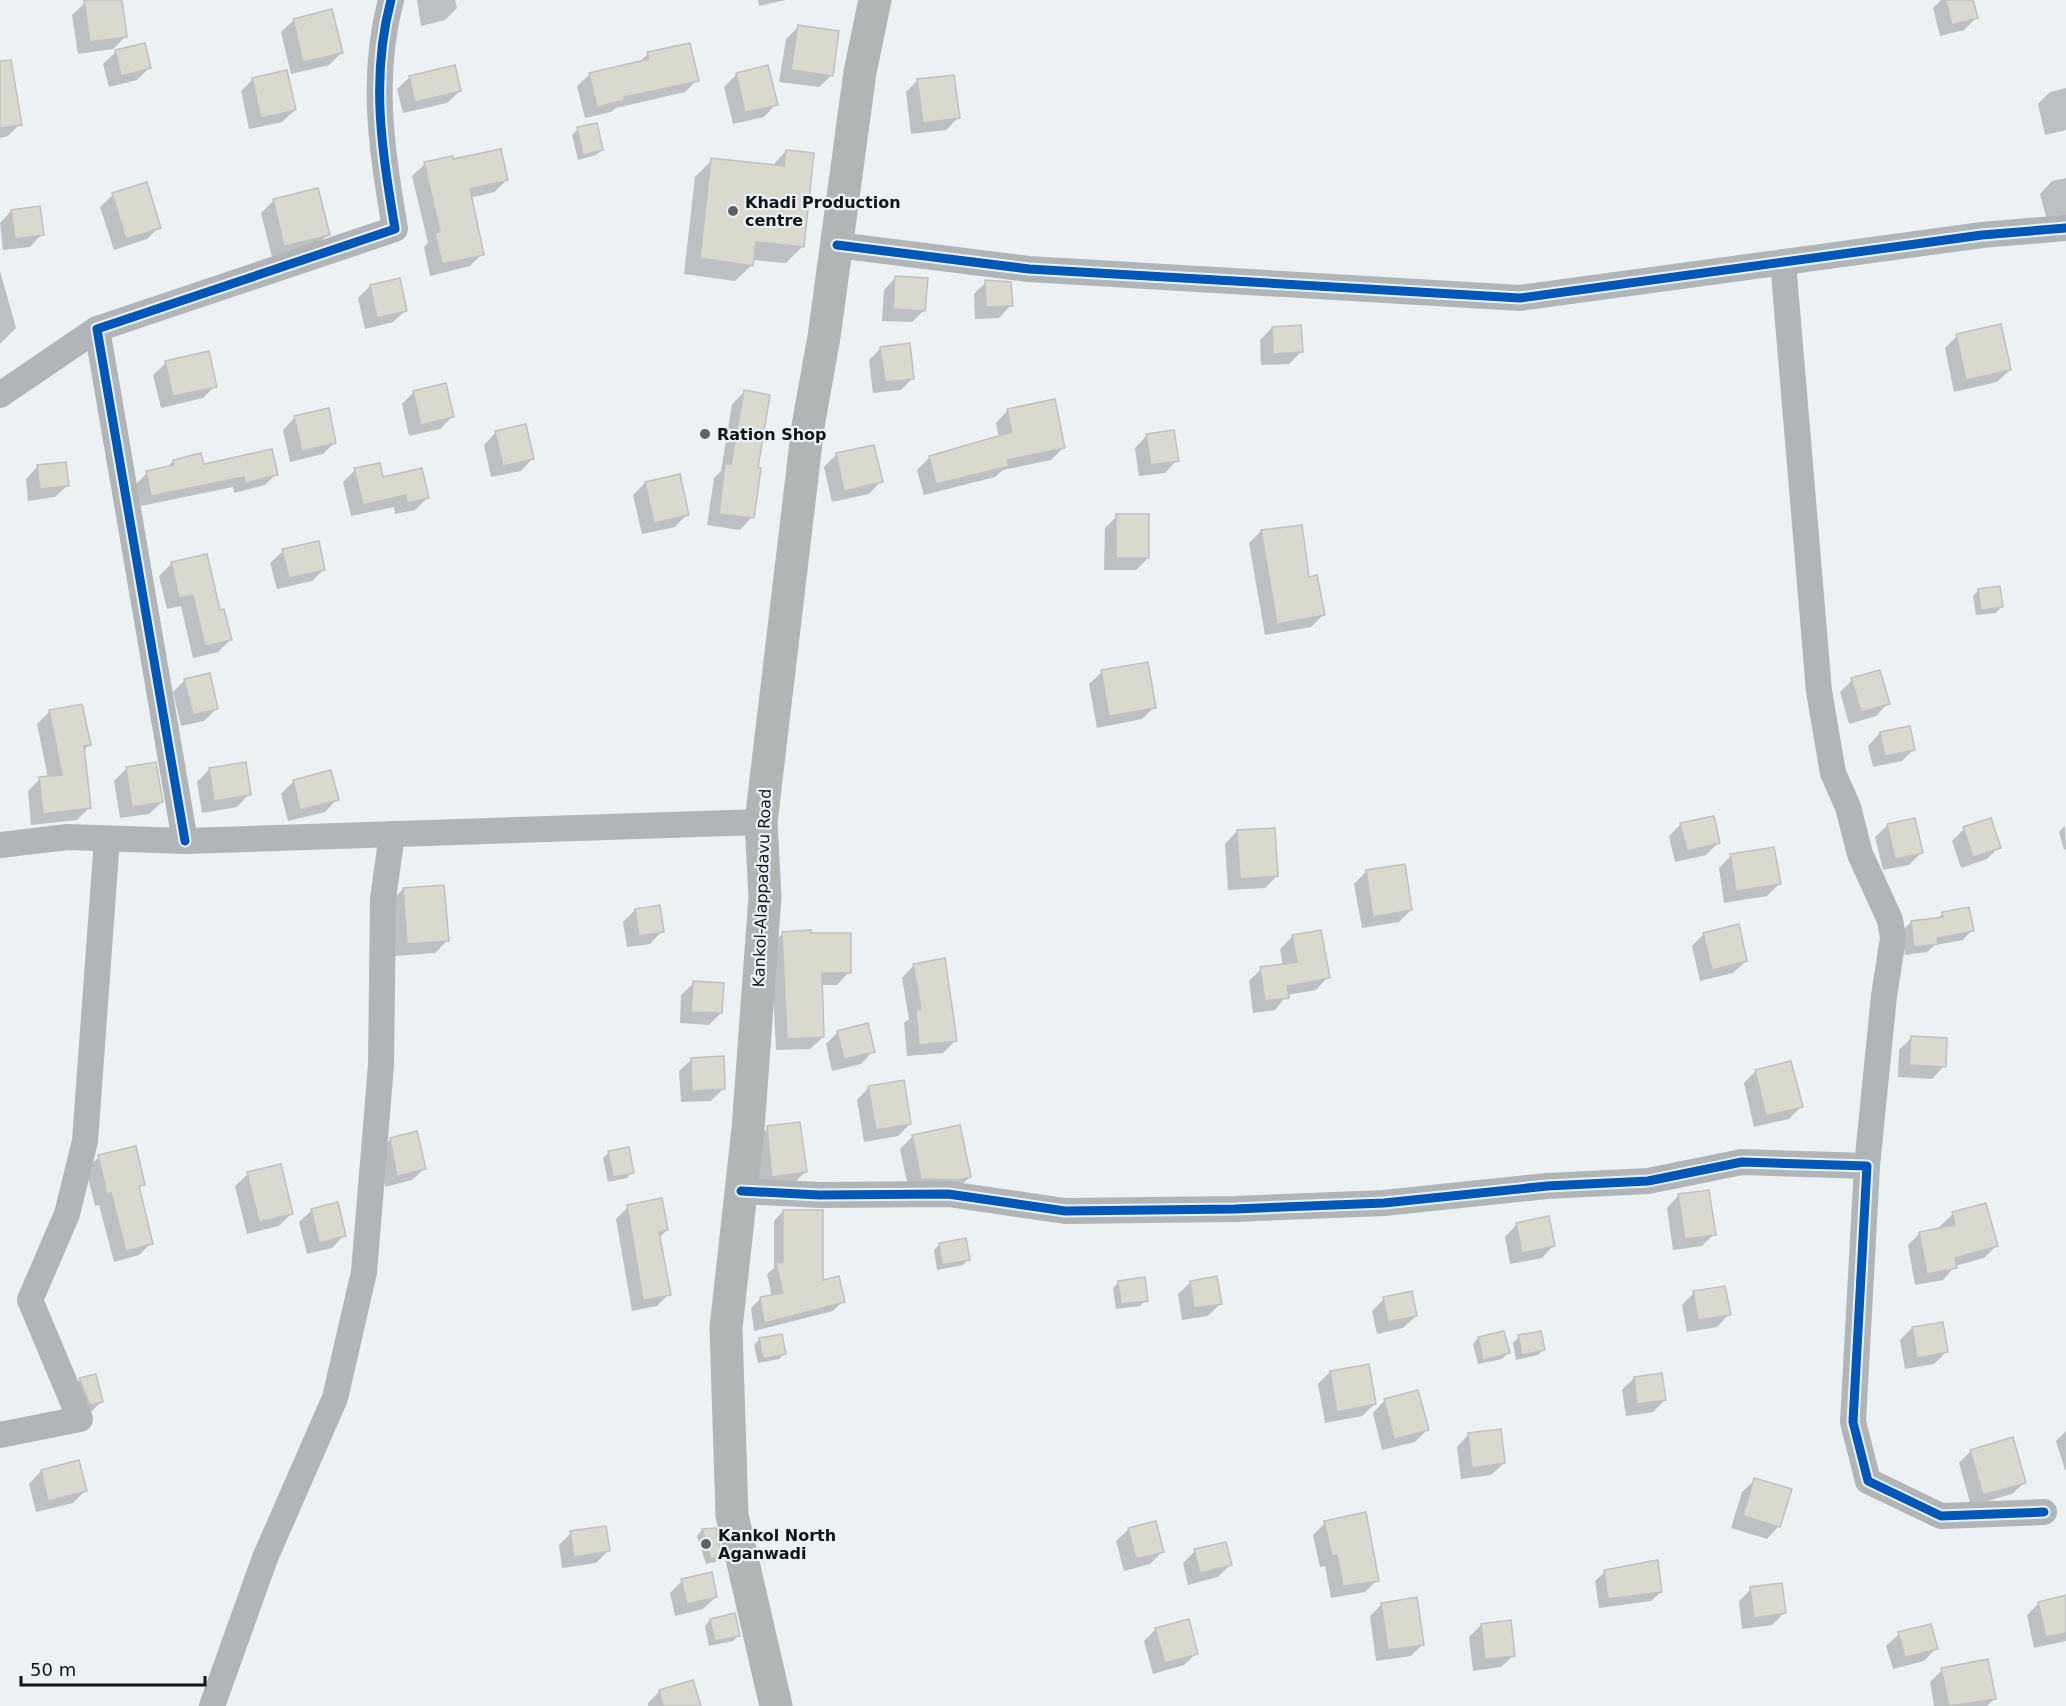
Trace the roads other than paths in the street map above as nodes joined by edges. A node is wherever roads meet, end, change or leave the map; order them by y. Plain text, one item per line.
1 (391, 0) edge
2 (876, 0) edge
3 (2066, 228) edge
4 (837, 245) junction
5 (1784, 262) junction
6 (96, 329) junction
7 (0, 395) edge
8 (761, 822) junction
9 (392, 834) junction
10 (107, 839) junction
11 (185, 841) junction
12 (0, 845) edge
13 (1867, 1166) junction
14 (741, 1191) junction
15 (0, 1435) edge
16 (2044, 1512) dead end
17 (212, 1706) edge
18 (776, 1706) edge

1 - 6 street
2 - 4 main road, Kankol-Alappadavu Road
3 - 5 street
4 - 5 street
4 - 8 main road, Kankol-Alappadavu Road
5 - 13 street
6 - 7 street
6 - 11 street
8 - 9 street
8 - 14 main road, Kankol-Alappadavu Road
9 - 11 street
9 - 17 street
10 - 11 street
10 - 12 street
10 - 15 street
13 - 14 street
13 - 16 street
14 - 18 main road, Kankol-Alappadavu Road

